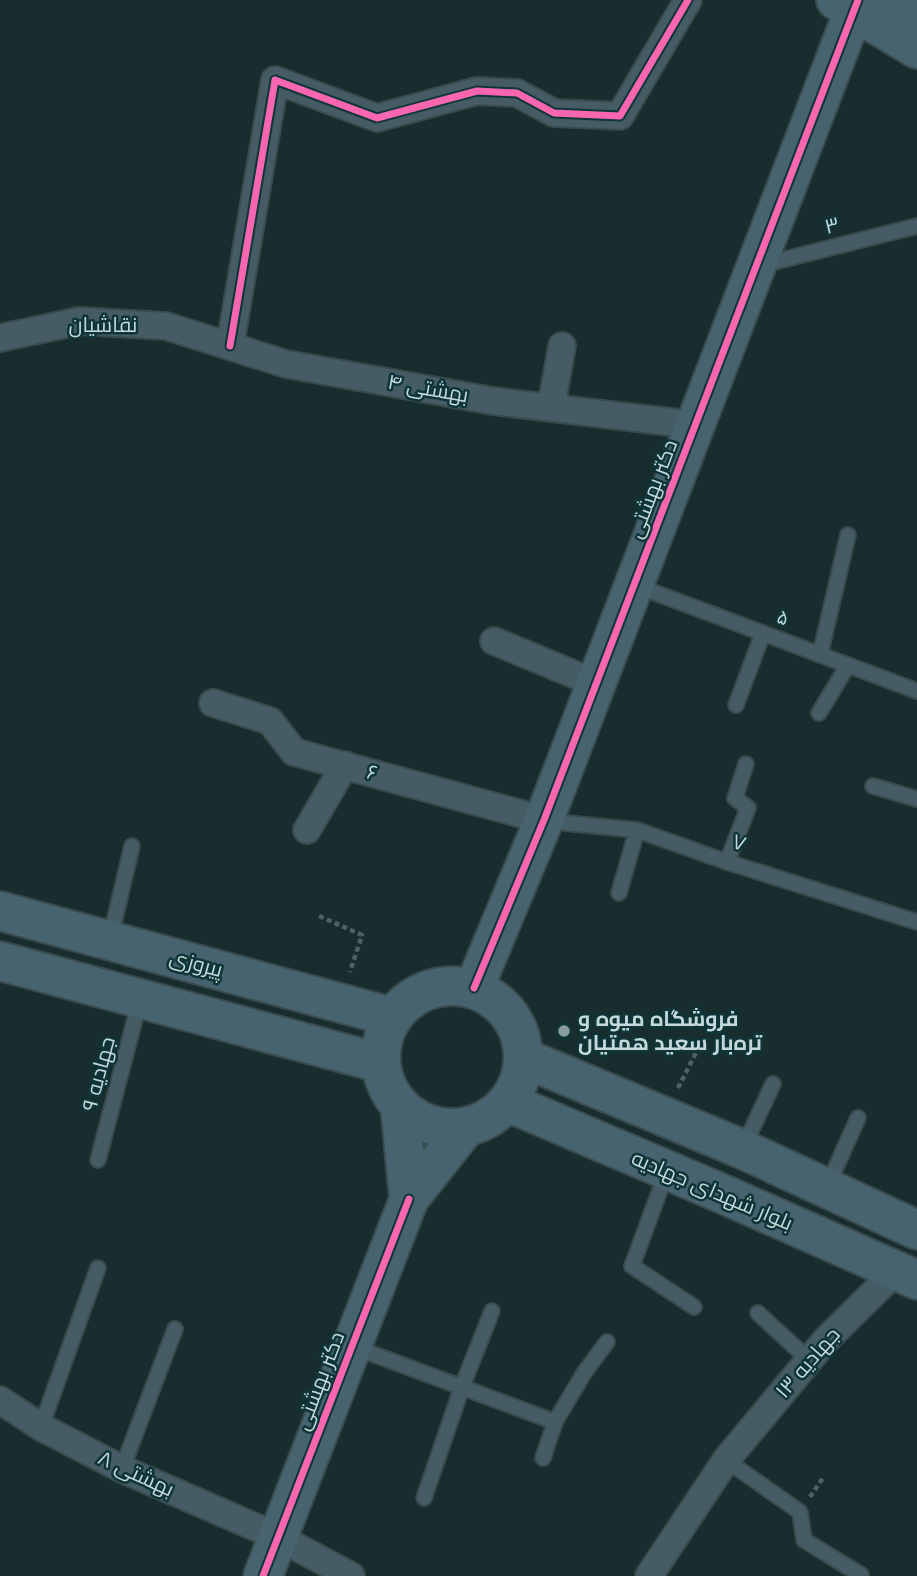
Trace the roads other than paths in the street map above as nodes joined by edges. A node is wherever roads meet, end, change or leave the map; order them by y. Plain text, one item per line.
1 (688, 0) edge
2 (836, 0) edge
3 (858, 0) edge
4 (896, 0) edge
5 (917, 13) edge
6 (917, 49) edge
7 (917, 226) edge
8 (757, 267) junction
9 (166, 326) joint
10 (0, 338) edge
11 (230, 346) junction
12 (562, 346) dead end
13 (551, 408) junction
14 (696, 425) junction
15 (848, 535) dead end
16 (634, 585) junction
17 (763, 633) junction
18 (494, 641) dead end
19 (820, 655) junction
20 (848, 665) junction
21 (597, 684) junction
22 (917, 691) edge
23 (213, 703) dead end
24 (736, 705) dead end
25 (819, 713) dead end
26 (746, 764) dead end
27 (345, 765) junction
28 (873, 786) dead end
29 (917, 799) edge
30 (544, 820) junction
31 (307, 830) dead end
32 (637, 830) junction
33 (132, 846) dead end
34 (727, 862) junction
35 (619, 894) dead end
36 (0, 911) edge
37 (916, 918) edge
38 (110, 940) junction
39 (0, 961) edge
40 (474, 988) junction
41 (140, 999) junction
42 (392, 1017) junction
43 (524, 1058) junction
44 (380, 1063) junction
45 (773, 1084) dead end
46 (507, 1102) junction
47 (400, 1106) junction
48 (858, 1118) dead end
49 (466, 1127) junction
50 (742, 1149) junction
51 (98, 1160) dead end
52 (667, 1171) junction
53 (826, 1188) junction
54 (409, 1199) junction
55 (917, 1230) edge
56 (98, 1268) dead end
57 (907, 1275) edge
58 (694, 1307) dead end
59 (492, 1311) dead end
60 (758, 1313) dead end
61 (175, 1329) dead end
62 (607, 1342) dead end
63 (352, 1346) junction
64 (809, 1360) junction
65 (462, 1387) junction
66 (0, 1399) edge
67 (555, 1423) junction
68 (41, 1427) junction
69 (543, 1458) dead end
70 (726, 1460) junction
71 (122, 1469) junction
72 (424, 1498) dead end
73 (278, 1537) junction
74 (860, 1575) edge
75 (264, 1576) edge
76 (351, 1576) edge
77 (649, 1576) edge

1 - 11 street
2 - 6 main road
3 - 8 main road, دکتر بهشتی
4 - 5 main road
7 - 8 lane, ۳
8 - 14 main road, دکتر بهشتی
9 - 10 street, نقاشیان
9 - 11 street, بهشتی ۴
11 - 13 street, بهشتی ۴
12 - 13 street
13 - 14 street, بهشتی ۴
14 - 16 main road, دکتر بهشتی
15 - 19 lane
16 - 17 lane, ۵
16 - 21 main road, دکتر بهشتی
17 - 19 lane, ۵
17 - 24 lane
18 - 21 street
19 - 20 lane, ۵
20 - 22 lane, ۵
20 - 25 lane
21 - 30 main road, دکتر بهشتی
23 - 27 street, ۶
26 - 34 lane
27 - 30 street, ۶
27 - 31 street
28 - 29 lane
30 - 32 lane, ۷
30 - 40 main road, دکتر بهشتی
32 - 34 lane, ۷
32 - 35 lane
33 - 38 lane
34 - 37 lane, ۷
36 - 38 main road, پیروزی
38 - 42 main road, پیروزی
39 - 41 main road
40 - 42 main road
40 - 43 main road
41 - 44 main road
41 - 51 lane, جهادیه ۹
42 - 44 main road
43 - 46 main road
43 - 50 main road
44 - 47 main road
45 - 50 lane
46 - 49 main road
46 - 52 main road, بلوار شهدای جهادیه
47 - 49 main road
47 - 54 main road
48 - 53 lane
49 - 54 main road
50 - 53 main road
52 - 57 main road, بلوار شهدای جهادیه
52 - 58 lane
53 - 55 main road
54 - 63 main road, دکتر بهشتی
56 - 68 lane
57 - 64 street, جهادیه ۱۳
59 - 65 lane
60 - 64 lane
61 - 71 lane
62 - 67 lane
63 - 65 lane
63 - 73 main road, دکتر بهشتی
64 - 70 street, جهادیه ۱۳
65 - 67 lane
65 - 72 lane
66 - 68 street, بهشتی ۸
67 - 69 lane
68 - 71 street, بهشتی ۸
70 - 74 lane
70 - 77 street, جهادیه ۱۳
71 - 73 street, بهشتی ۸
73 - 75 main road, دکتر بهشتی
73 - 76 street, بهشتی ۸

